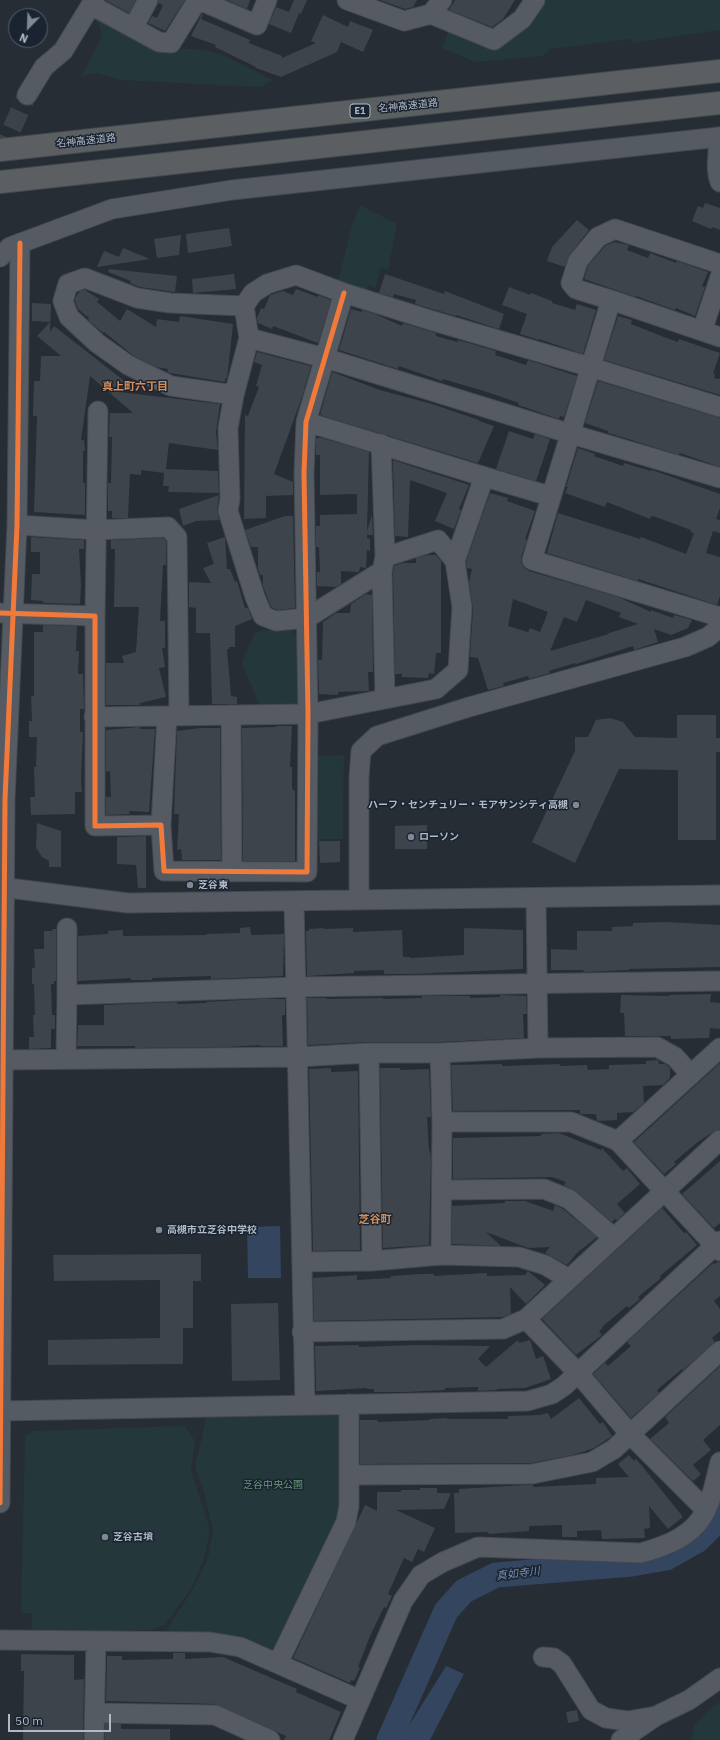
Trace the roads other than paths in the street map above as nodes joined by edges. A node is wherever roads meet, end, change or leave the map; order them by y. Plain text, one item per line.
1 (148, 0) edge
2 (267, 0) edge
3 (348, 0) edge
4 (535, 0) edge
5 (93, 3) edge
6 (437, 7) edge
7 (133, 28) junction
8 (720, 71) edge
9 (28, 95) tunnel mouth
10 (720, 103) edge
11 (719, 137) edge
12 (0, 150) edge
13 (0, 182) edge
14 (720, 182) edge
15 (20, 243) junction
16 (0, 257) edge
17 (720, 264) edge
18 (720, 277) edge
19 (344, 293) junction
20 (611, 300) junction
21 (244, 306) junction
22 (702, 331) junction
23 (720, 337) edge
24 (250, 338) junction
25 (325, 358) junction
26 (590, 366) junction
27 (234, 395) junction
28 (720, 407) edge
29 (98, 411) dead end
30 (306, 422) junction
31 (571, 434) junction
32 (381, 444) junction
33 (484, 477) junction
34 (720, 478) edge
35 (550, 496) junction
36 (17, 525) junction
37 (96, 530) junction
38 (455, 561) junction
39 (383, 564) junction
40 (7, 613) edge
41 (95, 616) junction
42 (720, 617) edge
43 (307, 618) junction
44 (720, 627) edge
45 (385, 699) junction
46 (308, 714) junction
47 (94, 716) junction
48 (173, 716) junction
49 (231, 716) junction
50 (161, 825) junction
51 (232, 872) junction
52 (2, 887) edge
53 (720, 894) edge
54 (536, 898) junction
55 (359, 900) junction
56 (294, 902) junction
57 (67, 928) dead end
58 (720, 981) edge
59 (538, 983) junction
60 (296, 987) junction
61 (67, 995) junction
62 (538, 1048) junction
63 (720, 1048) edge
64 (369, 1053) junction
65 (440, 1053) junction
66 (297, 1057) junction
67 (66, 1059) junction
68 (2, 1060) edge
69 (691, 1075) junction
70 (442, 1122) junction
71 (720, 1140) edge
72 (618, 1142) junction
73 (442, 1190) junction
74 (664, 1192) junction
75 (614, 1238) junction
76 (718, 1246) edge
77 (441, 1256) junction
78 (372, 1261) junction
79 (302, 1262) junction
80 (569, 1279) junction
81 (526, 1319) junction
82 (302, 1332) junction
83 (720, 1351) edge
84 (578, 1373) junction
85 (349, 1404) junction
86 (304, 1405) junction
87 (1, 1411) edge
88 (630, 1434) junction
89 (720, 1462) edge
90 (350, 1474) junction
91 (0, 1503) edge
92 (706, 1510) junction
93 (0, 1640) edge
94 (96, 1641) junction
95 (542, 1658) dead end
96 (278, 1663) junction
97 (720, 1678) edge
98 (360, 1700) junction
99 (95, 1713) junction
100 (656, 1716) junction
101 (94, 1740) edge
102 (270, 1740) edge
103 (343, 1740) edge
104 (621, 1740) edge

1 - 7 street
2 - 7 street
3 - 6 street
4 - 6 street
5 - 7 street
5 - 9 street
8 - 12 highway, 名神高速道路 / E1
10 - 13 highway
11 - 14 street
11 - 15 street
15 - 16 street
15 - 36 street
17 - 20 street
18 - 22 street
19 - 21 street
19 - 25 street
19 - 26 street
20 - 22 street
20 - 26 street
21 - 24 street
21 - 27 street
22 - 23 street
24 - 25 street
24 - 27 street
25 - 30 street
25 - 31 street
26 - 28 street
26 - 31 street
27 - 43 street
29 - 37 street
30 - 32 street
30 - 43 street
31 - 34 street
31 - 35 street
32 - 33 street
32 - 39 street
33 - 35 street
33 - 38 street
35 - 42 street
36 - 37 street
36 - 40 street
37 - 41 street
37 - 48 street
38 - 39 street
38 - 45 street
39 - 43 street
39 - 45 street
40 - 41 street
40 - 52 street
41 - 47 street
43 - 46 street
44 - 55 street
45 - 46 street
46 - 49 street
46 - 51 street
47 - 48 street
47 - 50 street
48 - 49 street
48 - 50 street
49 - 51 street
50 - 51 street
52 - 56 street
52 - 68 street
53 - 54 street
54 - 55 street
54 - 59 street
55 - 56 street
56 - 60 street
57 - 61 street
58 - 59 street
59 - 60 street
59 - 62 street
60 - 61 street
60 - 66 street
61 - 67 street
62 - 65 street
62 - 69 street
63 - 69 street
64 - 65 street
64 - 66 street
64 - 78 street
65 - 70 street
66 - 67 street
66 - 79 street
67 - 68 street
68 - 87 street
69 - 72 street
70 - 72 street
70 - 73 street
71 - 74 street
72 - 74 street
73 - 75 street
73 - 77 street
74 - 75 street
74 - 76 street
75 - 80 street
76 - 84 street
77 - 78 street
77 - 80 street
78 - 79 street
79 - 82 street
80 - 81 street
81 - 82 street
81 - 84 street
82 - 86 street
83 - 88 street
84 - 85 street
84 - 88 street
85 - 86 street
85 - 90 street
86 - 87 street
87 - 91 street
88 - 90 street
88 - 92 street
89 - 92 street
90 - 96 street
92 - 98 street
93 - 94 street
94 - 96 street
94 - 99 street
95 - 100 street
96 - 98 street
97 - 100 street
98 - 103 street
99 - 101 street
99 - 102 street
100 - 104 street

